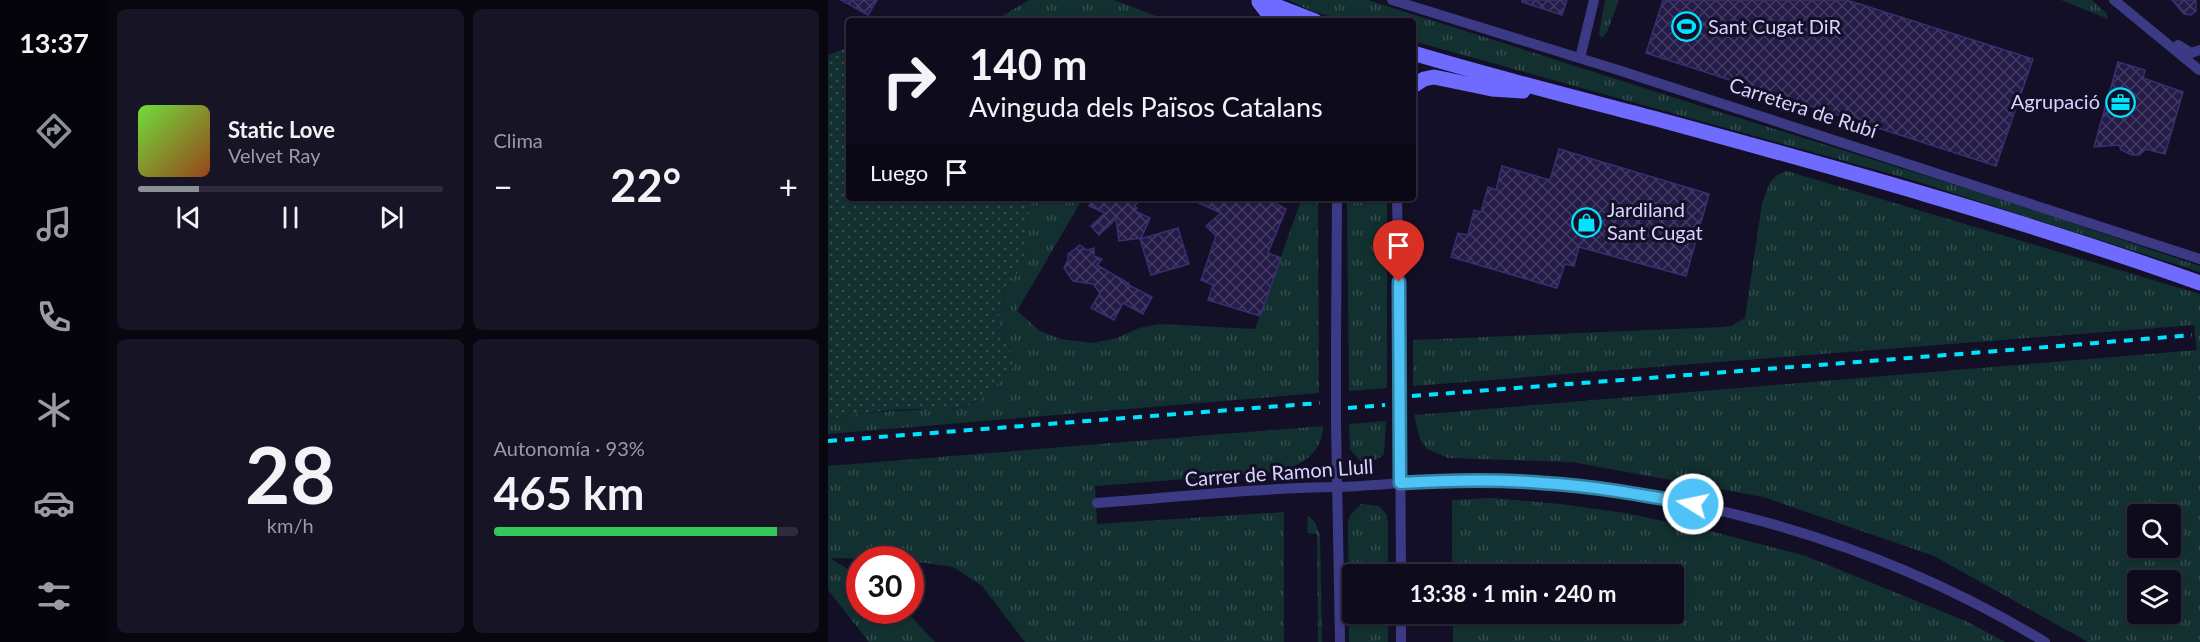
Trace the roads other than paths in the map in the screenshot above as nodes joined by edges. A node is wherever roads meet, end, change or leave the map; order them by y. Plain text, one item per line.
1 (1259, 0) edge
2 (1392, 0) edge
3 (1594, 0) edge
4 (2114, 0) edge
5 (1275, 18) edge
6 (1307, 18) edge
7 (2157, 33) junction
8 (2200, 51) edge
9 (1416, 53) edge
10 (1580, 58) junction
11 (2200, 70) edge
12 (1416, 84) edge
13 (1543, 90) junction
14 (1337, 201) edge
15 (1397, 201) edge
16 (2200, 259) edge
17 (2200, 283) edge
18 (1400, 483) junction
19 (1337, 487) junction
20 (1098, 503) dead end
21 (1401, 564) edge
22 (1401, 624) edge
23 (1340, 642) edge
24 (1401, 642) edge
25 (2044, 642) edge

1 - 5 main road
1 - 6 main road
2 - 10 street, Carretera de Rubí
3 - 10 street
4 - 7 street
7 - 8 street
7 - 11 street
8 - 11 street
9 - 13 main road
10 - 16 street, Carretera de Rubí
12 - 13 main road
13 - 17 main road
14 - 19 street, bridge
15 - 18 street, bridge
18 - 19 street, Carrer de Ramon Llull
18 - 21 street
18 - 25 street, Carrer de Ramon Llull
19 - 20 street, Carrer de Ramon Llull
19 - 23 street
22 - 24 street

